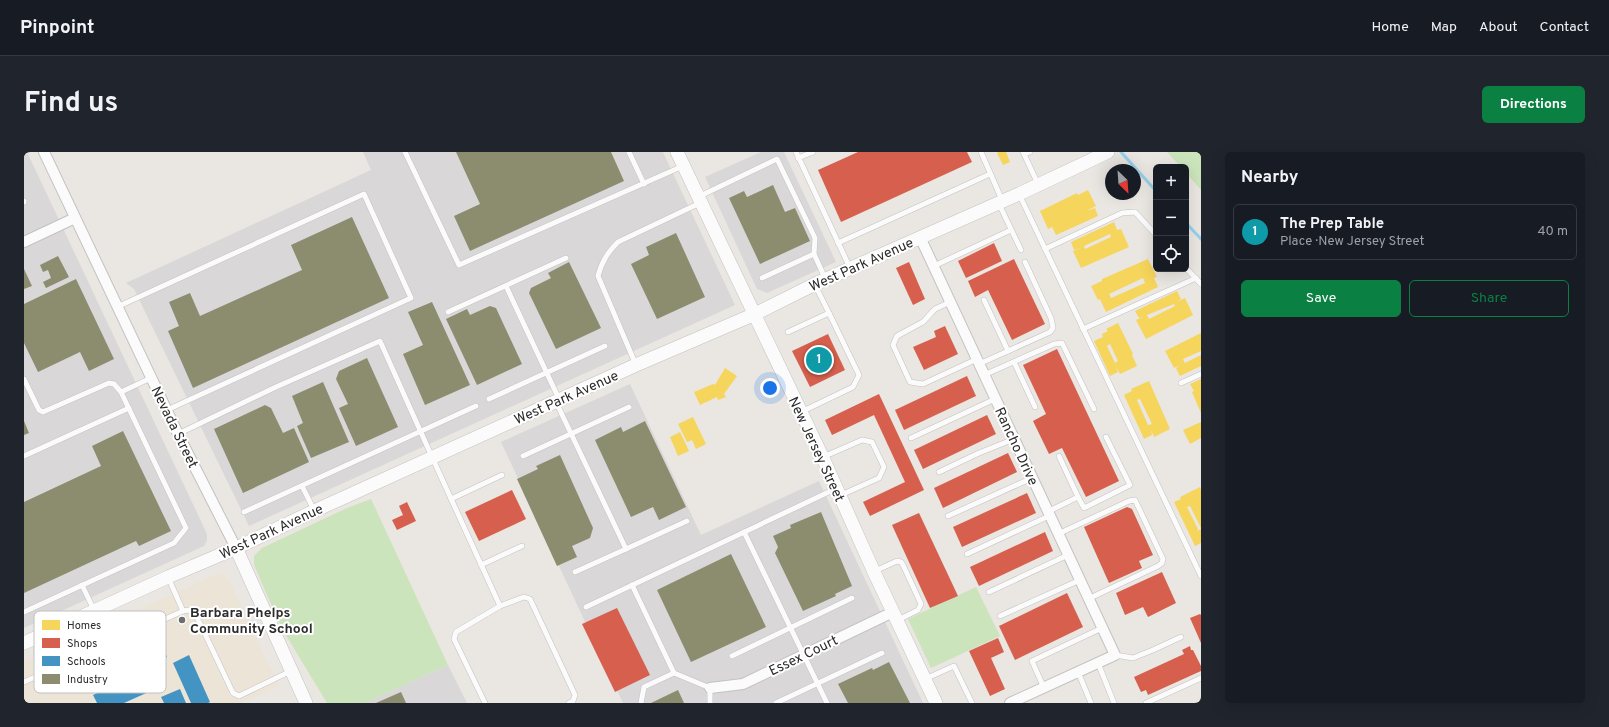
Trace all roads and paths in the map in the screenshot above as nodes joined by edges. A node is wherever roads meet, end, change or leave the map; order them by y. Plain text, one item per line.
1 (44, 152) edge
2 (405, 152) edge
3 (629, 152) edge
4 (677, 152) edge
5 (796, 152) edge
6 (813, 152) edge
7 (980, 152) edge
8 (1030, 152) edge
9 (1108, 152) edge
10 (1023, 153) edge
11 (798, 158) junction
12 (684, 166) junction
13 (990, 174) junction
14 (644, 184) junction
15 (1038, 184) junction
16 (1019, 194) junction
17 (699, 200) junction
18 (1000, 202) junction
19 (75, 218) junction
20 (1011, 230) junction
21 (1153, 232) edge
22 (920, 237) junction
23 (24, 242) edge
24 (838, 243) junction
25 (1045, 249) junction
26 (1021, 250) dead end
27 (814, 254) junction
28 (566, 258) dead end
29 (1025, 262) dead end
30 (934, 266) junction
31 (850, 268) junction
32 (1189, 271) edge
33 (762, 278) dead end
34 (1196, 278) junction
35 (820, 282) junction
36 (1201, 284) edge
37 (506, 286) junction
38 (984, 300) dead end
39 (950, 302) junction
40 (117, 307) junction
41 (448, 312) dead end
42 (755, 314) junction
43 (829, 314) junction
44 (1083, 329) junction
45 (788, 332) dead end
46 (605, 346) dead end
47 (1008, 351) junction
48 (978, 362) junction
49 (1014, 362) junction
50 (636, 365) junction
51 (546, 373) junction
52 (1201, 374) edge
53 (984, 375) junction
54 (151, 378) junction
55 (24, 379) edge
56 (1181, 383) dead end
57 (121, 392) junction
58 (489, 399) dead end
59 (995, 399) junction
60 (557, 401) junction
61 (476, 406) dead end
62 (1035, 407) dead end
63 (129, 408) junction
64 (629, 408) dead end
65 (1094, 409) dead end
66 (166, 410) junction
67 (800, 412) junction
68 (420, 432) junction
69 (178, 434) junction
70 (571, 435) junction
71 (1106, 437) dead end
72 (911, 438) dead end
73 (1014, 439) junction
74 (24, 456) edge
75 (523, 456) dead end
76 (1059, 456) dead end
77 (432, 457) junction
78 (823, 458) junction
79 (939, 472) dead end
80 (502, 475) dead end
81 (1032, 478) junction
82 (302, 486) junction
83 (837, 493) junction
84 (1078, 497) junction
85 (451, 498) junction
86 (314, 511) junction
87 (244, 512) dead end
88 (1048, 514) junction
89 (948, 516) dead end
90 (687, 521) dead end
91 (744, 532) junction
92 (1058, 534) junction
93 (522, 546) dead end
94 (236, 548) junction
95 (626, 549) junction
96 (967, 554) dead end
97 (1068, 554) junction
98 (481, 564) junction
99 (575, 572) dead end
100 (874, 572) junction
101 (1201, 576) edge
102 (168, 577) junction
103 (1080, 580) junction
104 (82, 585) junction
105 (632, 585) junction
106 (989, 592) dead end
107 (852, 598) dead end
108 (1088, 599) junction
109 (500, 606) junction
110 (586, 607) dead end
111 (94, 610) joint
112 (182, 611) junction
113 (24, 612) edge
114 (895, 616) junction
115 (1000, 616) dead end
116 (166, 618) edge
117 (790, 627) junction
118 (1102, 628) junction
119 (1181, 637) dead end
120 (34, 638) edge
121 (24, 643) edge
122 (882, 653) dead end
123 (803, 655) junction
124 (1115, 655) junction
125 (732, 656) dead end
126 (1098, 663) junction
127 (291, 671) junction
128 (1078, 672) junction
129 (674, 673) junction
130 (34, 678) edge
131 (1201, 678) edge
132 (925, 679) junction
133 (24, 682) edge
134 (817, 683) junction
135 (710, 688) junction
136 (1044, 688) junction
137 (306, 703) edge
138 (485, 703) edge
139 (570, 703) edge
140 (642, 703) edge
141 (710, 703) edge
142 (776, 703) edge
143 (827, 703) edge
144 (936, 703) edge
145 (972, 703) edge
146 (1010, 703) edge
147 (1092, 703) edge
148 (1114, 703) edge
149 (1146, 703) edge

1 - 19 street, Nevada Street
2 - 14 lane
3 - 14 lane
4 - 12 street, New Jersey Street
5 - 11 lane
6 - 11 lane
7 - 13 lane
8 - 10 lane
9 - 15 street, West Park Avenue
10 - 15 lane
11 - 24 lane
12 - 14 lane
12 - 17 street, New Jersey Street
13 - 18 lane
13 - 24 lane
15 - 16 street, West Park Avenue
16 - 18 street, West Park Avenue
16 - 25 lane
17 - 27 lane
17 - 42 street, New Jersey Street
17 - 50 lane
18 - 20 lane
18 - 22 street, West Park Avenue
19 - 23 street
19 - 40 street, Nevada Street
20 - 26 lane
20 - 30 lane
21 - 25 lane
22 - 30 street, Rancho Drive
22 - 31 street, West Park Avenue
24 - 31 lane
25 - 44 lane
27 - 33 lane
27 - 35 lane
28 - 37 lane
29 - 47 lane
30 - 39 street, Rancho Drive
31 - 35 street, West Park Avenue
32 - 34 lane
34 - 36 lane
34 - 44 lane
35 - 42 street, West Park Avenue
35 - 43 lane
37 - 41 lane
37 - 51 lane
38 - 47 lane
39 - 48 street, Rancho Drive
39 - 48 lane
40 - 54 street, Nevada Street
40 - 66 lane
42 - 50 street, West Park Avenue
42 - 67 street, New Jersey Street
43 - 45 lane
43 - 67 lane
44 - 101 lane
46 - 51 lane
47 - 48 lane
48 - 53 street, Rancho Drive
49 - 53 lane
49 - 62 lane
49 - 65 lane
50 - 60 street, West Park Avenue
51 - 58 lane
51 - 60 lane
52 - 56 lane
53 - 59 street, Rancho Drive
54 - 57 lane
54 - 66 street, Nevada Street
55 - 57 lane
57 - 63 lane
59 - 72 lane
59 - 73 street, Rancho Drive
60 - 70 lane
60 - 77 street, West Park Avenue
61 - 68 lane
63 - 74 lane
63 - 104 lane
64 - 70 lane
66 - 69 street, Nevada Street
67 - 78 street, New Jersey Street
68 - 69 lane
68 - 77 lane
68 - 82 lane
69 - 94 street, Nevada Street
70 - 75 lane
70 - 95 lane
71 - 84 lane
73 - 79 lane
73 - 81 street, Rancho Drive
76 - 84 lane
77 - 85 lane
77 - 86 street, West Park Avenue
78 - 83 street, New Jersey Street
78 - 83 lane
80 - 85 lane
81 - 88 street, Rancho Drive
81 - 89 lane
82 - 86 lane
82 - 87 lane
83 - 91 lane
83 - 100 street, New Jersey Street
84 - 88 lane
85 - 98 lane
86 - 94 street, West Park Avenue
88 - 92 street, Rancho Drive
88 - 96 lane
90 - 95 lane
91 - 105 lane
91 - 117 lane
92 - 97 street, Rancho Drive
92 - 108 lane
93 - 98 lane
94 - 102 street, West Park Avenue
94 - 127 street, Nevada Street
95 - 99 lane
97 - 103 street, Rancho Drive
97 - 106 lane
98 - 109 lane
100 - 114 street, New Jersey Street
100 - 114 lane
102 - 111 street, West Park Avenue
102 - 112 lane
103 - 108 street, Rancho Drive
103 - 115 lane
104 - 111 lane
104 - 113 lane
105 - 110 lane
105 - 129 lane
107 - 117 lane
108 - 118 street, Rancho Drive
109 - 138 lane
109 - 139 lane
112 - 116 lane
112 - 127 lane
114 - 123 street, Essex Court
114 - 132 street, New Jersey Street
117 - 123 lane
117 - 125 lane
118 - 124 street, Rancho Drive
118 - 136 lane
119 - 124 lane
120 - 121 street, West Park Avenue
122 - 134 lane
123 - 134 lane
123 - 135 street, Essex Court
124 - 126 street
126 - 128 street
126 - 148 lane
127 - 137 street, Nevada Street
128 - 136 street
128 - 147 lane
129 - 135 lane
129 - 140 lane
130 - 133 lane
131 - 149 lane
132 - 144 street, New Jersey Street
132 - 145 lane
134 - 142 lane
134 - 143 lane
135 - 141 lane
136 - 146 street

